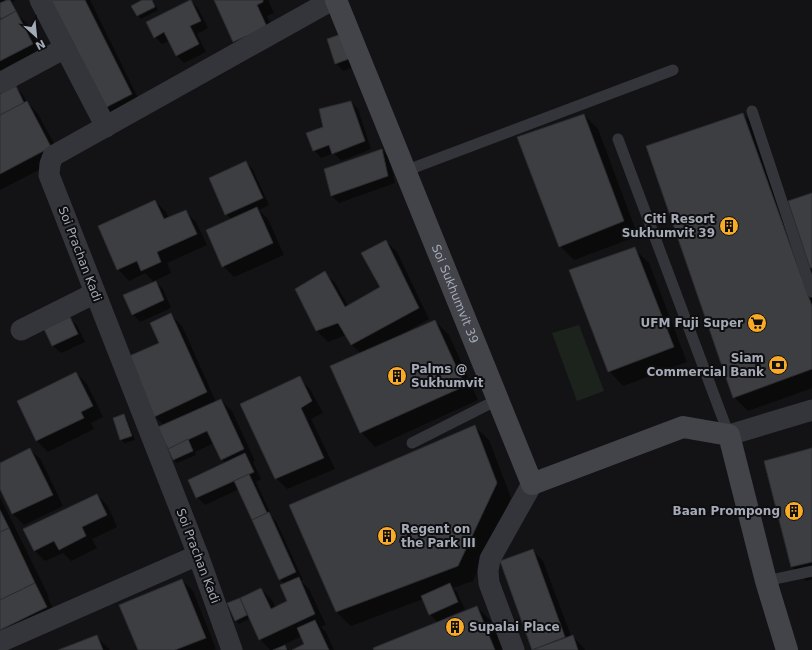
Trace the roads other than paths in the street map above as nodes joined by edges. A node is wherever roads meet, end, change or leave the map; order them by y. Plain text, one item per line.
1 (40, 0) edge
2 (332, 0) edge
3 (336, 0) edge
4 (65, 48) junction
5 (673, 70) dead end
6 (0, 83) edge
7 (752, 111) dead end
8 (106, 127) junction
9 (618, 139) dead end
10 (404, 171) junction
11 (812, 292) edge
12 (95, 293) junction
13 (21, 330) dead end
14 (497, 400) junction
15 (812, 410) edge
16 (729, 435) junction
17 (412, 443) dead end
18 (532, 484) junction
19 (198, 555) junction
20 (812, 570) edge
21 (766, 582) junction
22 (0, 642) edge
23 (232, 650) edge
24 (514, 650) edge
25 (787, 650) edge

1 - 4 street
2 - 8 street, Soi Prachan Kadi
3 - 10 street, Soi Sukhumvit 39
4 - 6 street
4 - 8 street
5 - 10 lane
7 - 11 lane
8 - 12 street, Soi Prachan Kadi
9 - 16 lane
10 - 14 street, Soi Sukhumvit 39
12 - 13 street
12 - 19 street, Soi Prachan Kadi
14 - 17 lane
14 - 18 street, Soi Sukhumvit 39
15 - 16 street
16 - 18 street
16 - 21 street
18 - 24 street
19 - 22 street
19 - 23 street, Soi Prachan Kadi
20 - 21 lane
21 - 25 street

